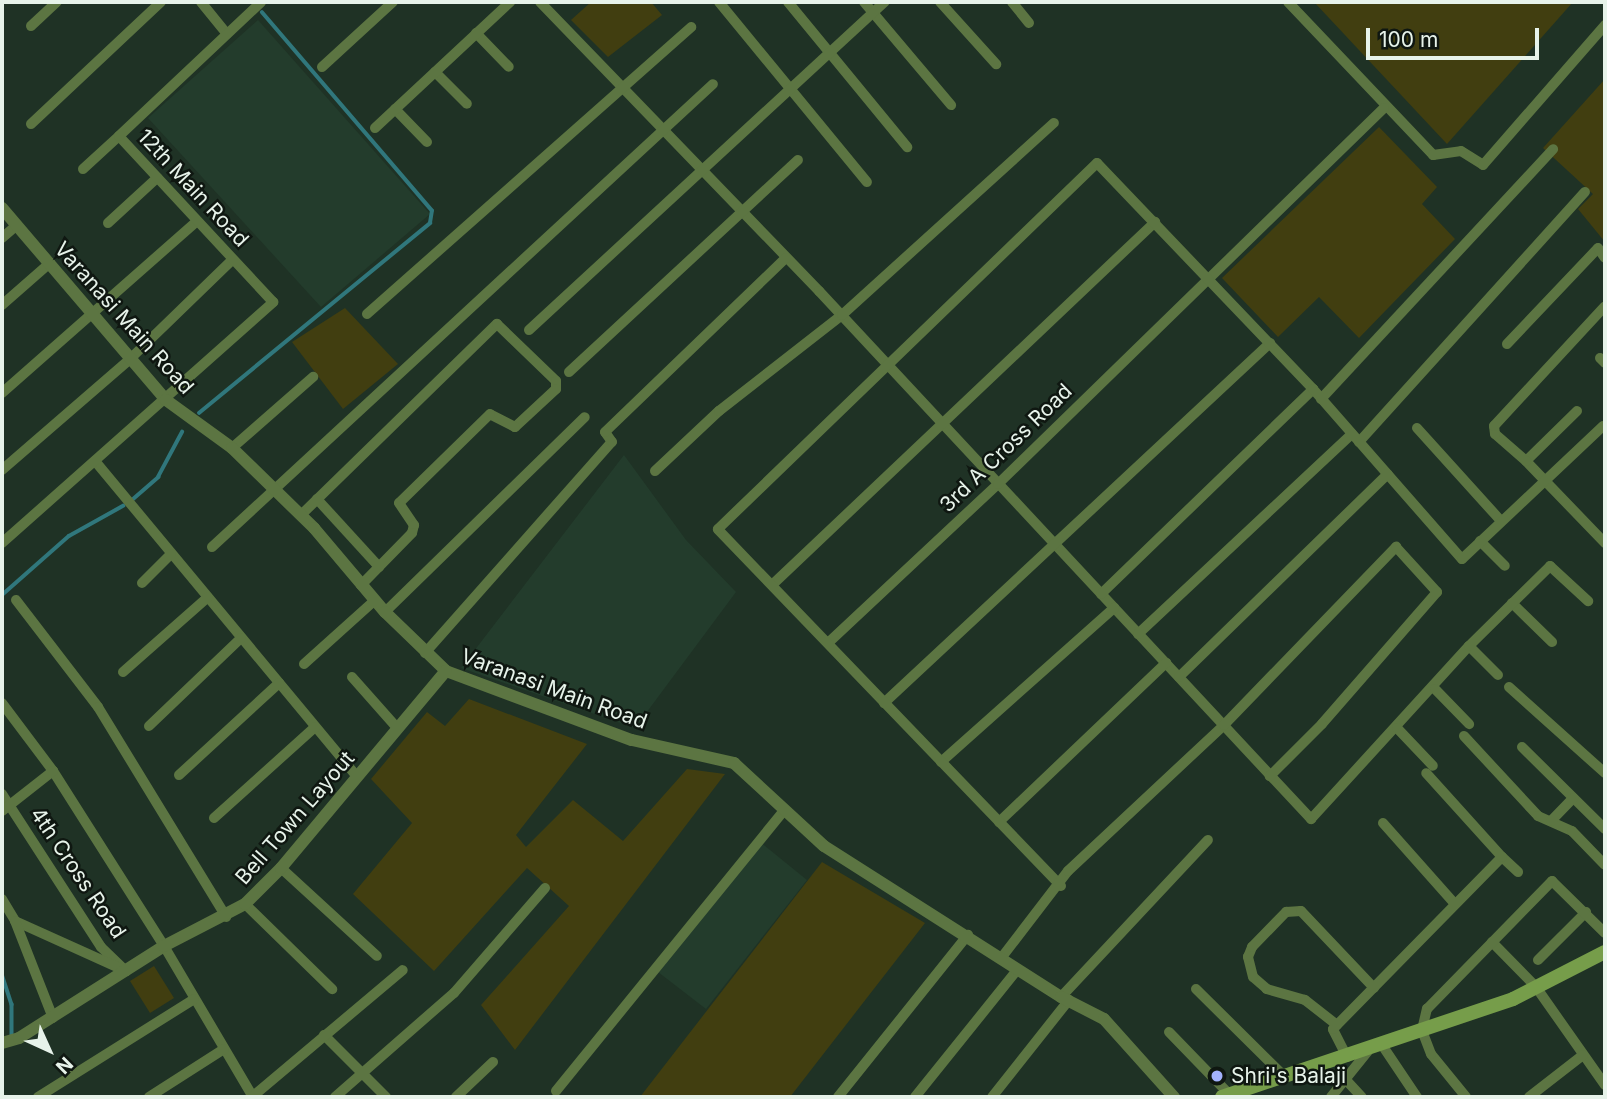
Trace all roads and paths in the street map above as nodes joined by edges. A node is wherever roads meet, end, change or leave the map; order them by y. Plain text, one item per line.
1 (57, 2) edge
2 (160, 2) edge
3 (201, 2) edge
4 (261, 2) edge
5 (393, 2) edge
6 (510, 2) edge
7 (540, 2) edge
8 (719, 2) edge
9 (788, 2) edge
10 (864, 2) edge
11 (885, 2) edge
12 (940, 2) edge
13 (1012, 2) edge
14 (1287, 2) edge
15 (873, 13) junction
16 (1029, 23) dead end
17 (1605, 25) edge
18 (31, 26) dead end
19 (691, 27) dead end
20 (476, 33) junction
21 (227, 34) junction
22 (830, 52) junction
23 (996, 64) dead end
24 (322, 66) dead end
25 (509, 67) dead end
26 (435, 72) junction
27 (713, 84) dead end
28 (624, 88) junction
29 (788, 91) junction
30 (467, 104) dead end
31 (951, 105) dead end
32 (1384, 108) junction
33 (395, 109) junction
34 (1054, 123) dead end
35 (31, 124) dead end
36 (375, 128) dead end
37 (661, 130) junction
38 (119, 136) junction
39 (426, 142) dead end
40 (907, 147) dead end
41 (1553, 149) dead end
42 (798, 160) dead end
43 (83, 169) dead end
44 (701, 170) junction
45 (157, 178) junction
46 (867, 182) dead end
47 (1585, 192) dead end
48 (2, 208) edge
49 (742, 212) junction
50 (196, 222) junction
51 (1154, 222) junction
52 (108, 223) dead end
53 (17, 225) junction
54 (2, 238) edge
55 (786, 258) junction
56 (1605, 258) edge
57 (232, 260) junction
58 (50, 263) junction
59 (1208, 276) junction
60 (2, 304) edge
61 (1605, 306) edge
62 (367, 314) dead end
63 (91, 315) junction
64 (842, 315) junction
65 (529, 330) dead end
66 (1270, 343) junction
67 (1507, 344) dead end
68 (130, 359) junction
69 (888, 366) junction
70 (569, 372) dead end
71 (313, 377) dead end
72 (1313, 389) junction
73 (2, 393) edge
74 (1321, 399) junction
75 (166, 400) junction
76 (1577, 411) dead end
77 (585, 416) dead end
78 (943, 425) junction
79 (1603, 426) dead end
80 (1418, 428) dead end
81 (1356, 438) junction
82 (232, 448) junction
83 (95, 461) junction
84 (1525, 461) junction
85 (2, 470) edge
86 (655, 471) dead end
87 (1388, 474) junction
88 (1545, 481) junction
89 (998, 484) junction
90 (273, 488) junction
91 (317, 499) junction
92 (301, 515) junction
93 (1501, 521) junction
94 (1480, 541) junction
95 (2, 543) edge
96 (1054, 543) junction
97 (1605, 543) edge
98 (212, 547) dead end
99 (171, 554) junction
100 (1505, 566) dead end
101 (379, 567) junction
102 (142, 583) dead end
103 (772, 585) junction
104 (361, 586) junction
105 (1101, 594) junction
106 (208, 597) junction
107 (16, 600) dead end
108 (374, 600) junction
109 (1588, 601) dead end
110 (1512, 603) junction
111 (1114, 608) junction
112 (385, 612) junction
113 (1138, 634) junction
114 (241, 638) junction
115 (1552, 642) dead end
116 (828, 643) junction
117 (1469, 646) junction
118 (425, 653) junction
119 (1166, 663) junction
120 (304, 664) dead end
121 (446, 671) junction
122 (123, 672) dead end
123 (1498, 675) dead end
124 (352, 677) dead end
125 (1179, 677) junction
126 (279, 683) junction
127 (1509, 687) dead end
128 (1435, 688) junction
129 (2, 703) edge
130 (884, 703) junction
131 (1469, 723) dead end
132 (1224, 725) junction
133 (149, 726) dead end
134 (315, 727) junction
135 (1397, 728) junction
136 (398, 729) junction
137 (1464, 736) dead end
138 (1522, 747) dead end
139 (941, 762) junction
140 (53, 771) junction
141 (1605, 773) edge
142 (179, 775) dead end
143 (357, 776) junction
144 (1270, 776) junction
145 (2, 794) edge
146 (1573, 799) junction
147 (6, 808) edge
148 (785, 809) junction
149 (214, 818) dead end
150 (1551, 821) junction
151 (999, 822) junction
152 (1383, 822) dead end
153 (1605, 829) edge
154 (1208, 840) dead end
155 (1502, 857) junction
156 (1605, 865) edge
157 (281, 868) junction
158 (1518, 872) dead end
159 (1061, 886) junction
160 (545, 888) dead end
161 (2, 899) edge
162 (246, 904) junction
163 (1455, 904) junction
164 (1586, 912) junction
165 (226, 917) junction
166 (15, 921) junction
167 (1605, 933) edge
168 (968, 935) junction
169 (1492, 942) junction
170 (164, 946) junction
171 (1605, 952) edge
172 (377, 956) dead end
173 (1002, 957) junction
174 (1538, 960) dead end
175 (1018, 968) junction
176 (403, 970) dead end
177 (126, 971) junction
178 (1536, 987) junction
179 (1374, 988) junction
180 (332, 989) dead end
181 (1196, 989) dead end
182 (194, 999) junction
183 (1065, 999) junction
184 (53, 1018) junction
185 (1337, 1025) junction
186 (1422, 1031) junction
187 (1169, 1032) dead end
188 (324, 1035) junction
189 (2, 1042) edge
190 (1375, 1048) junction
191 (224, 1049) junction
192 (1584, 1055) junction
193 (1347, 1057) junction
194 (493, 1062) dead end
195 (362, 1072) junction
196 (1285, 1077) junction
197 (1346, 1080) junction
198 (1605, 1085) edge
199 (556, 1091) dead end
200 (1226, 1096) edge
201 (38, 1097) edge
202 (149, 1097) edge
203 (252, 1097) edge
204 (335, 1097) edge
205 (386, 1097) edge
206 (456, 1097) edge
207 (838, 1097) edge
208 (915, 1097) edge
209 (992, 1097) edge
210 (1174, 1097) edge
211 (1331, 1097) edge
212 (1362, 1097) edge
213 (1417, 1097) edge
214 (1466, 1097) edge
215 (1529, 1097) edge

1 - 18 street
2 - 35 street
3 - 21 street
4 - 21 street, 12th Main Road
5 - 24 street
6 - 20 street
7 - 28 street
8 - 29 street
9 - 22 street
10 - 15 street
11 - 15 street
12 - 23 street
13 - 16 street
14 - 32 street
15 - 22 street
15 - 31 street
17 - 32 street
19 - 28 street
20 - 25 street
20 - 26 street
21 - 38 street, 12th Main Road
22 - 29 street
22 - 40 street
26 - 30 street
26 - 33 street
27 - 37 street
28 - 37 street
28 - 62 street
29 - 44 street
29 - 46 street
32 - 59 street, 3rd A Cross Road
33 - 36 street
33 - 39 street
34 - 64 street
37 - 44 street
37 - 90 street
38 - 43 street
38 - 45 street, 12th Main Road
41 - 74 street
42 - 49 street
44 - 49 street
44 - 65 street
45 - 50 street, 12th Main Road
45 - 52 street
47 - 81 street
48 - 53 street, Varanasi Main Road
49 - 55 street
49 - 70 street
50 - 57 street, 12th Main Road
50 - 63 street
51 - 59 street
51 - 69 street
51 - 78 street
53 - 54 street
53 - 58 street, Varanasi Main Road
55 - 64 street
55 - 118 street
56 - 67 street
57 - 68 street
57 - 75 street, 12th Main Road
58 - 60 street
58 - 63 street, Varanasi Main Road
59 - 66 street
59 - 89 street, 3rd A Cross Road
61 - 84 street
63 - 68 street, Varanasi Main Road
63 - 73 street
64 - 69 street
64 - 86 street
66 - 72 street
66 - 96 street
68 - 75 street, Varanasi Main Road
68 - 85 street
69 - 78 street
69 - 103 street
71 - 82 street
72 - 74 street
72 - 105 street
74 - 81 street
75 - 82 street, Varanasi Main Road
75 - 83 street
76 - 84 street
77 - 112 street
78 - 89 street
78 - 103 street
79 - 88 street
80 - 93 street
81 - 87 street
81 - 113 street
82 - 90 street, Varanasi Main Road
83 - 95 street
83 - 99 street
84 - 88 street
87 - 94 street
87 - 125 street
88 - 93 street
88 - 97 street
89 - 96 street
89 - 116 street, 3rd A Cross Road
90 - 92 street, Varanasi Main Road
90 - 98 street
91 - 92 street
91 - 101 street
91 - 101 street
92 - 104 street, Varanasi Main Road
93 - 94 street
94 - 100 street
96 - 105 street
96 - 130 street
99 - 102 street
99 - 106 street
101 - 104 street
103 - 116 street
104 - 108 street, Varanasi Main Road
105 - 111 street
106 - 114 street
106 - 122 street
107 - 165 street
108 - 112 street, Varanasi Main Road
108 - 120 street
109 - 110 street
110 - 115 street
110 - 117 street
111 - 113 street
111 - 139 street
112 - 118 street, Varanasi Main Road
113 - 119 street
114 - 126 street
114 - 133 street
116 - 130 street
117 - 123 street
117 - 128 street
118 - 121 street, Varanasi Main Road
119 - 125 street
119 - 151 street
121 - 136 street, Bell Town Layout
121 - 148 street, Varanasi Main Road
124 - 136 street
125 - 132 street
126 - 134 street
126 - 142 street
127 - 141 street
128 - 131 street
128 - 135 street
129 - 140 street
130 - 139 street
132 - 144 street
132 - 144 street
132 - 159 street
134 - 143 street
134 - 149 street
135 - 144 street
135 - 155 street
136 - 143 street, Bell Town Layout
137 - 150 street
138 - 146 street
139 - 151 street
140 - 147 street
140 - 170 street
143 - 157 street, Bell Town Layout
145 - 147 street, 4th Cross Road
146 - 150 street
146 - 153 street
147 - 177 street, 4th Cross Road
148 - 168 street, Varanasi Main Road
148 - 199 street
150 - 156 street
151 - 159 street
152 - 163 street
154 - 183 street
155 - 158 street
155 - 163 street
157 - 162 street, Bell Town Layout
157 - 172 street
159 - 173 street
160 - 195 street
161 - 166 street
162 - 165 street, Bell Town Layout
162 - 180 street
163 - 179 street
164 - 167 street
164 - 169 street
164 - 174 street
165 - 170 street, Bell Town Layout
166 - 177 street
166 - 184 street
168 - 173 street, Varanasi Main Road
168 - 207 street
169 - 178 street
169 - 186 street
170 - 177 street, Bell Town Layout
170 - 182 street
171 - 178 main road
173 - 175 street, Varanasi Main Road
175 - 183 street, Varanasi Main Road
175 - 208 street
176 - 188 street
177 - 184 street, Bell Town Layout
178 - 186 main road
178 - 192 street
179 - 185 street
179 - 185 street
181 - 196 street
182 - 191 street
182 - 201 street
183 - 209 street
183 - 210 street, Varanasi Main Road
184 - 189 street, Bell Town Layout
185 - 193 street
186 - 190 main road
186 - 214 street
187 - 200 street
188 - 195 street
188 - 203 street
190 - 193 main road
190 - 197 street
190 - 213 street
191 - 202 street
191 - 203 street
192 - 198 street
192 - 215 street
193 - 196 main road
194 - 206 street
195 - 204 street
195 - 205 street
196 - 200 main road
197 - 211 street
197 - 212 street

